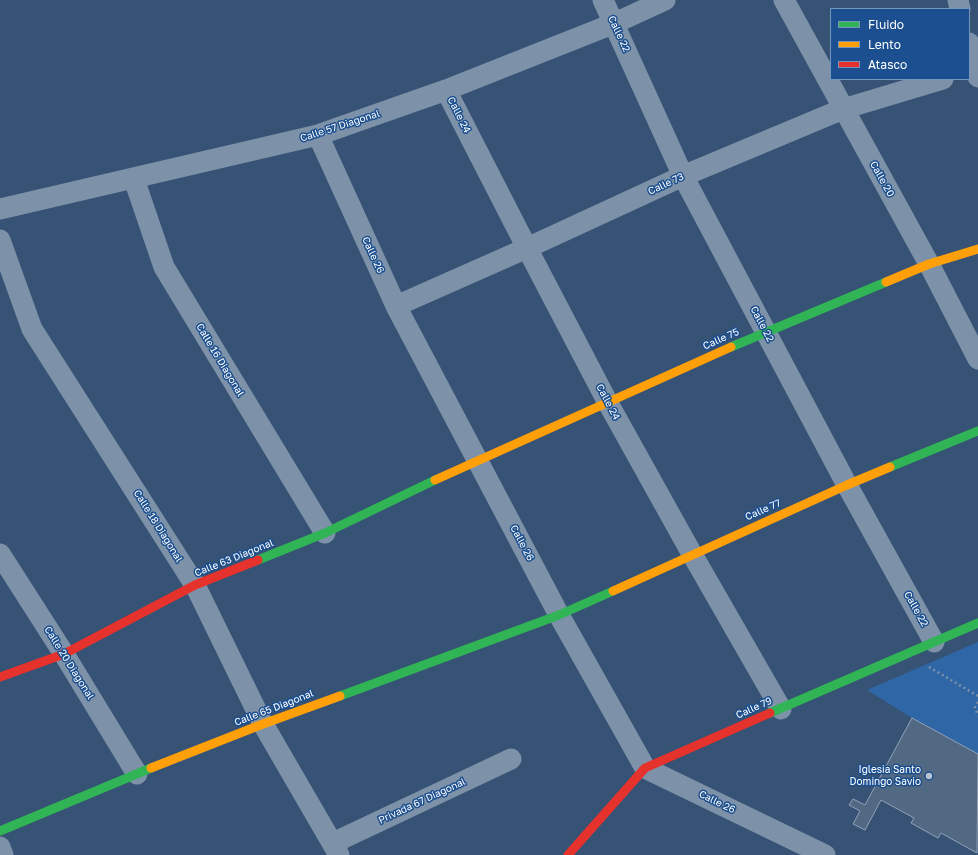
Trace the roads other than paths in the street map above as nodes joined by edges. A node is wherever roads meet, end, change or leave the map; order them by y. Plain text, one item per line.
1 (603, 0) edge
2 (666, 0) edge
3 (784, 0) edge
4 (614, 23) junction
5 (970, 48) edge
6 (975, 71) edge
7 (940, 80) edge
8 (446, 90) junction
9 (843, 109) junction
10 (318, 135) junction
11 (683, 176) junction
12 (134, 179) junction
13 (0, 210) edge
14 (0, 240) edge
15 (527, 248) junction
16 (978, 250) edge
17 (929, 264) junction
18 (396, 306) junction
19 (766, 331) junction
20 (978, 360) edge
21 (608, 403) junction
22 (978, 431) edge
23 (478, 460) junction
24 (847, 484) junction
25 (325, 533) junction
26 (0, 554) edge
27 (692, 554) junction
28 (195, 585) junction
29 (559, 614) junction
30 (978, 623) edge
31 (934, 642) junction
32 (64, 654) junction
33 (0, 677) edge
34 (781, 709) junction
35 (263, 724) junction
36 (511, 759) dead end
37 (645, 768) junction
38 (137, 774) junction
39 (0, 831) edge
40 (0, 847) edge
41 (336, 849) edge
42 (3, 855) edge
43 (568, 855) edge
44 (825, 855) edge

1 - 4 street, Calle 22
2 - 4 street, Calle 57 Diagonal
3 - 9 street, Calle 20
4 - 8 street, Calle 57 Diagonal
4 - 11 street, Calle 22
5 - 6 street
7 - 9 street, Calle 73
8 - 10 street, Calle 57 Diagonal
8 - 15 street, Calle 24
9 - 11 street, Calle 73
9 - 17 street, Calle 20
10 - 12 street, Calle 57 Diagonal
10 - 18 street, Calle 26
11 - 15 street, Calle 73
11 - 19 street, Calle 22
12 - 13 street, Calle 57 Diagonal
12 - 25 street, Calle 16 Diagonal
14 - 28 street, Calle 18 Diagonal
15 - 18 street, Calle 73
15 - 21 street, Calle 24
16 - 17 street, Calle 75
17 - 19 street, Calle 75
17 - 20 street, Calle 20
18 - 23 street, Calle 26
19 - 21 street, Calle 75
19 - 24 street, Calle 22
21 - 23 street, Calle 75
21 - 27 street, Calle 24
22 - 24 street, Calle 77
23 - 25 street, Calle 63 Diagonal
23 - 29 street, Calle 26
24 - 27 street, Calle 77
24 - 31 street, Calle 22
25 - 28 street, Calle 63 Diagonal
26 - 32 street, Calle 20 Diagonal
27 - 29 street, Calle 77
27 - 34 street, Calle 24
28 - 32 street, Calle 63 Diagonal
28 - 35 street, Calle 18 Diagonal
29 - 35 street, Calle 65 Diagonal
29 - 37 street, Calle 26
30 - 31 street, Calle 79
31 - 34 street, Calle 79
32 - 33 street, Calle 63 Diagonal
32 - 38 street, Calle 20 Diagonal
34 - 37 street, Calle 79
35 - 38 street, Calle 65 Diagonal
35 - 41 street, Calle 18 Diagonal
36 - 41 street, Privada 67 Diagonal
37 - 43 street, Calle 79
37 - 44 street, Calle 26
38 - 39 street, Calle 65 Diagonal
40 - 42 street

